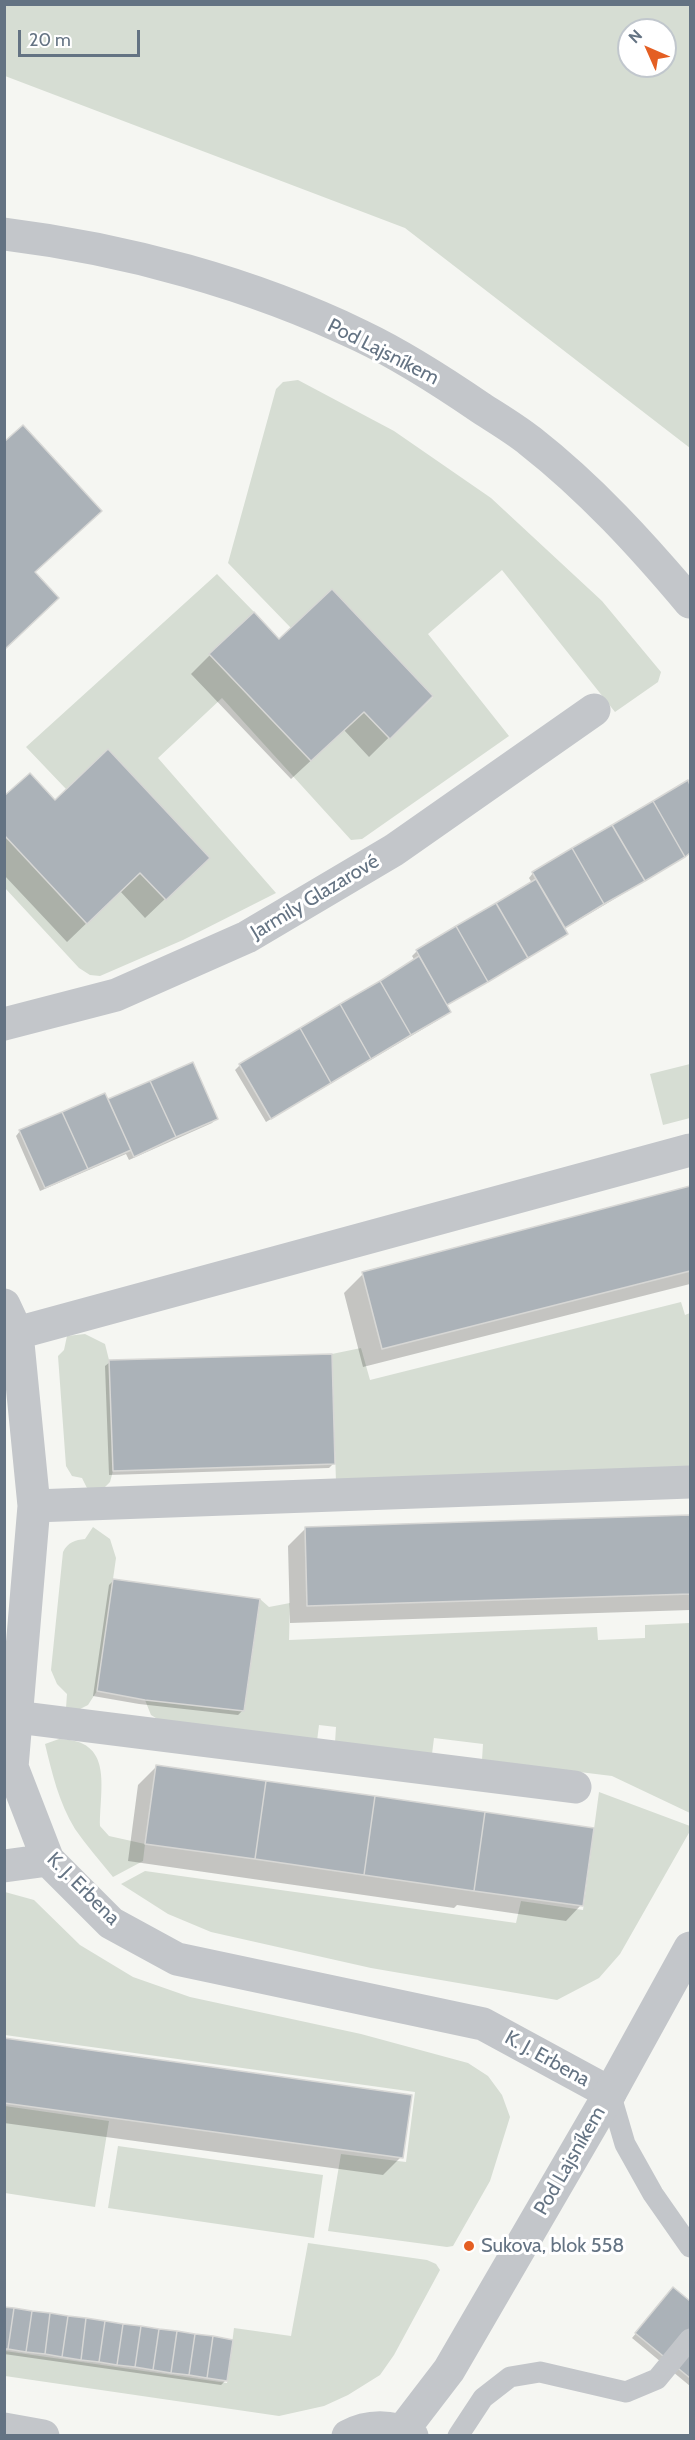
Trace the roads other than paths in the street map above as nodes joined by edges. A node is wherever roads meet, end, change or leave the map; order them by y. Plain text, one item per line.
1 (4, 234) edge
2 (690, 602) edge
3 (594, 710) dead end
4 (4, 1024) edge
5 (690, 1150) edge
6 (11, 1319) edge
7 (13, 1386) edge
8 (690, 1482) edge
9 (34, 1506) junction
10 (16, 1717) junction
11 (575, 1786) dead end
12 (48, 1860) junction
13 (4, 1866) edge
14 (690, 1948) edge
15 (610, 2093) junction
16 (690, 2247) edge
17 (690, 2339) edge
18 (4, 2430) edge
19 (408, 2433) edge
20 (43, 2436) edge
21 (348, 2436) edge
22 (458, 2436) edge

1 - 2 street, Pod Lajsníkem
3 - 4 street, Jarmily Glazarové
5 - 6 street
6 - 7 street, K. J. Erbena
7 - 9 street, K. J. Erbena
8 - 9 street
9 - 10 street, K. J. Erbena
10 - 11 street
10 - 12 street, K. J. Erbena
12 - 13 street
12 - 15 street, K. J. Erbena
14 - 15 street, Pod Lajsníkem
15 - 16 lane
15 - 19 street, Pod Lajsníkem
17 - 22 lane
18 - 20 street
19 - 21 street

